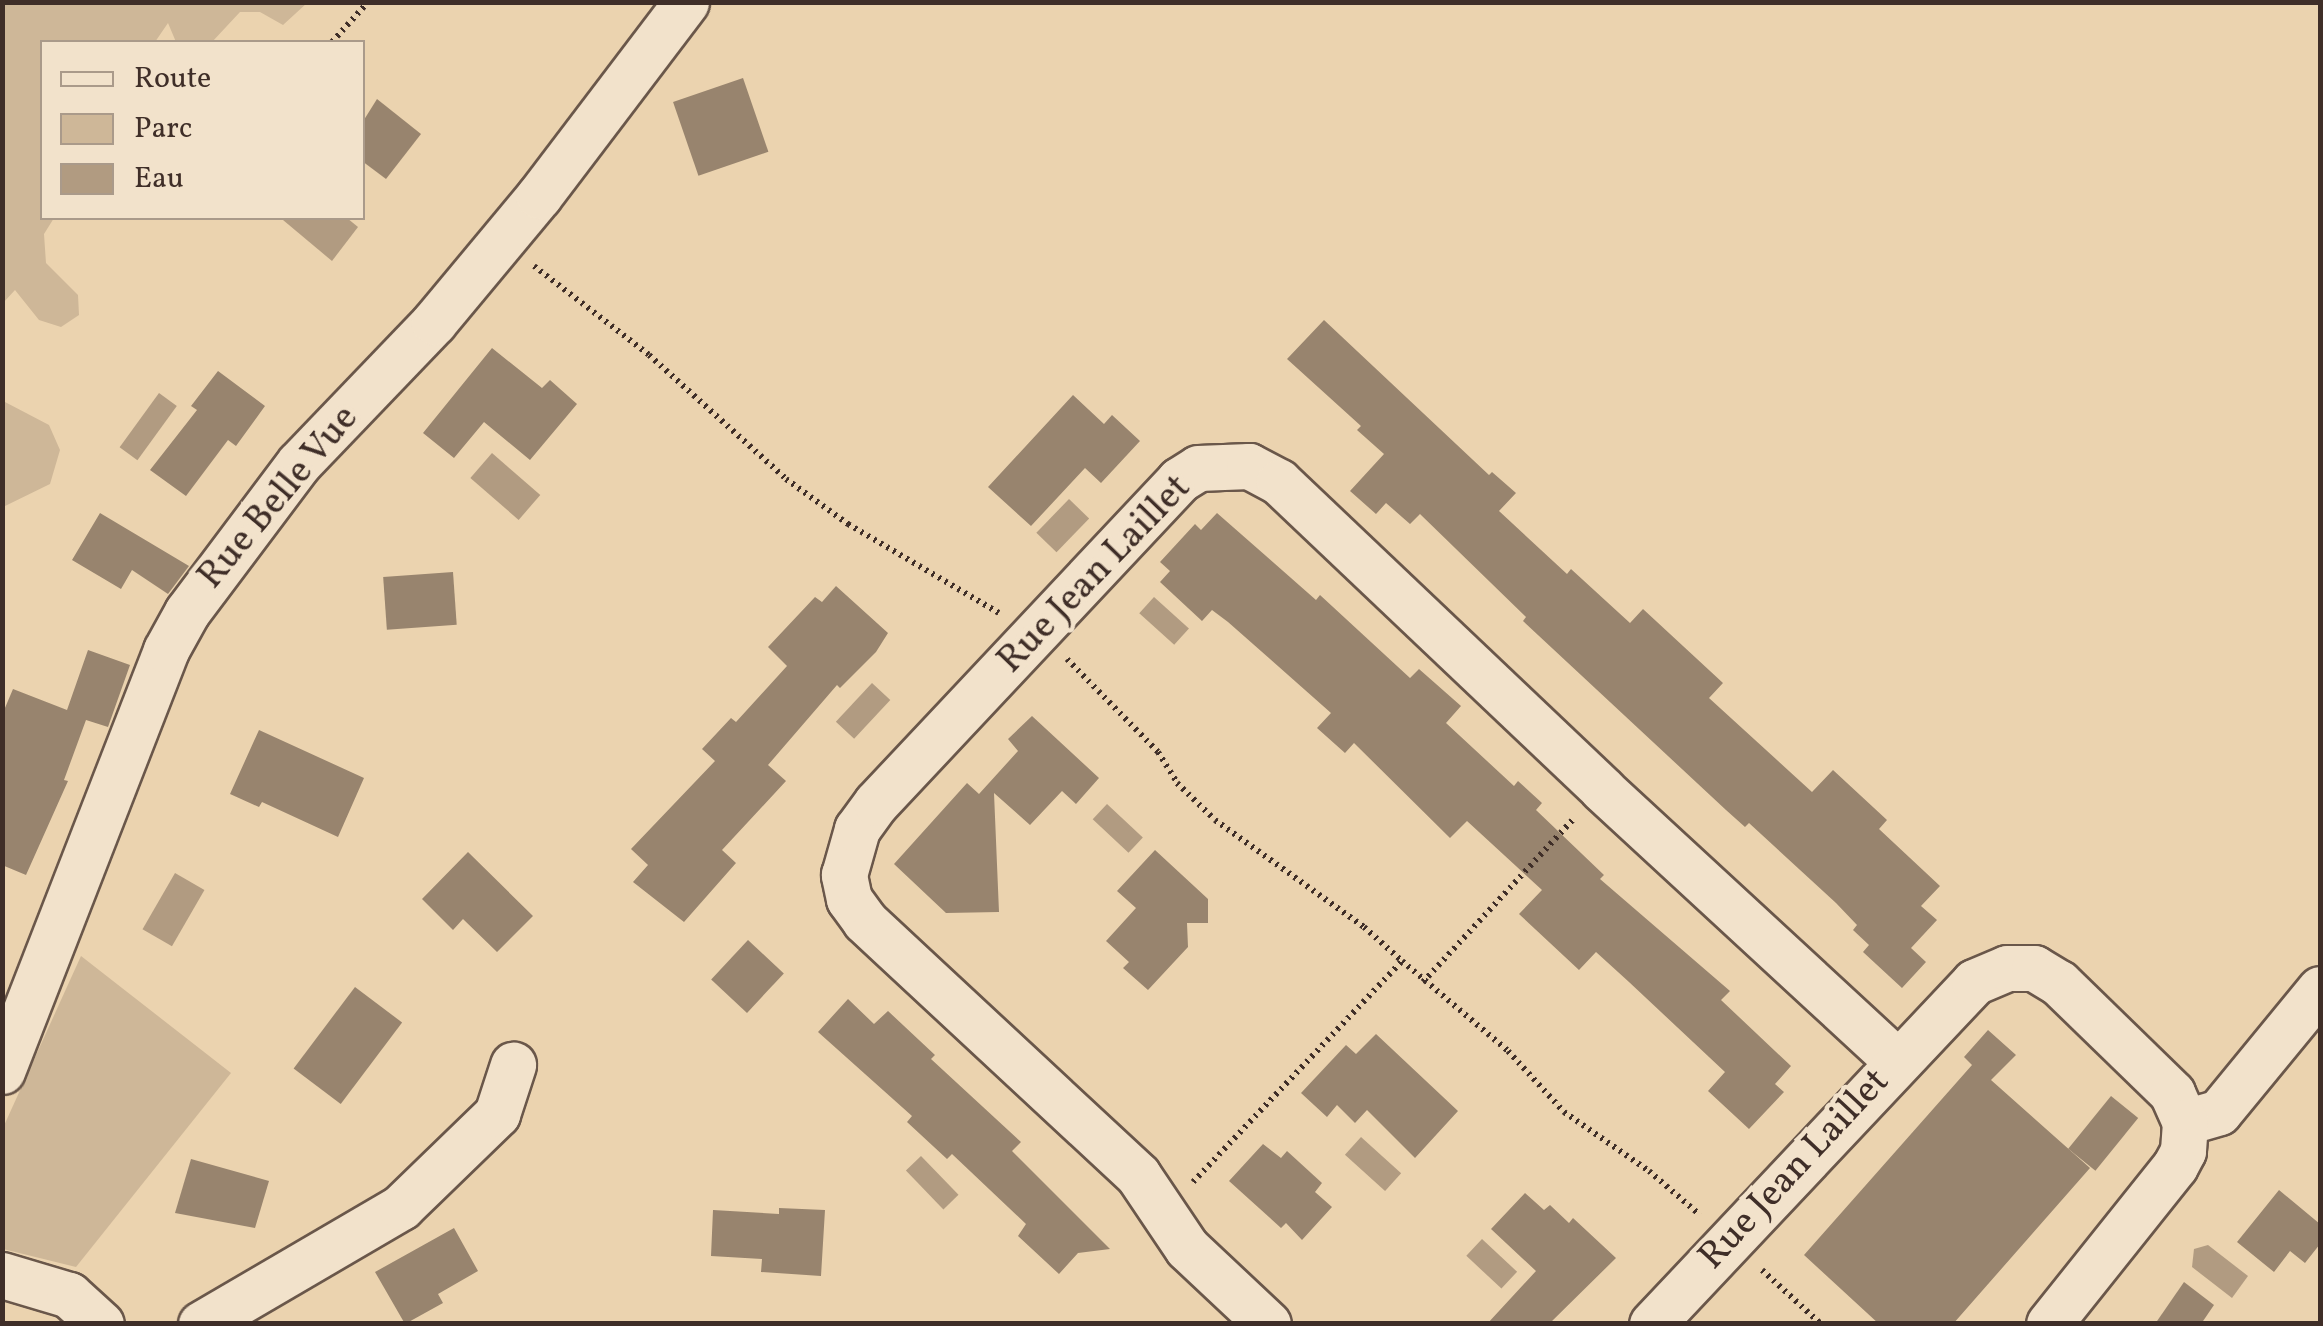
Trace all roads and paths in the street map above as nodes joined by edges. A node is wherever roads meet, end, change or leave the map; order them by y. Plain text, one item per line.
1 (368, 2) edge
2 (686, 2) edge
3 (334, 40) edge
4 (502, 239) junction
5 (1036, 635) junction
6 (1602, 789) junction
7 (1402, 961) junction
8 (1423, 982) junction
9 (2320, 989) edge
10 (1897, 1061) junction
11 (513, 1065) dead end
12 (2, 1071) edge
13 (2185, 1122) junction
14 (1164, 1212) junction
15 (1730, 1241) junction
16 (2, 1276) edge
17 (101, 1324) edge
18 (201, 1324) edge
19 (1268, 1324) edge
20 (1652, 1324) edge
21 (1821, 1324) edge
22 (2049, 1324) edge

1 - 3 path
2 - 4 street, Rue Belle Vue
4 - 5 path
4 - 12 street, Rue Belle Vue
5 - 6 street, Rue Jean Laillet
5 - 7 path
5 - 14 street, Rue Jean Laillet
6 - 8 path
6 - 10 street, Rue Jean Laillet
7 - 8 path
7 - 14 path
8 - 15 path
9 - 13 street
10 - 13 street, Rue Jean Laillet
10 - 15 street, Rue Jean Laillet
11 - 18 street
13 - 22 street
14 - 19 street, Rue Jean Laillet
15 - 20 street, Rue Jean Laillet
15 - 21 path
16 - 17 street

